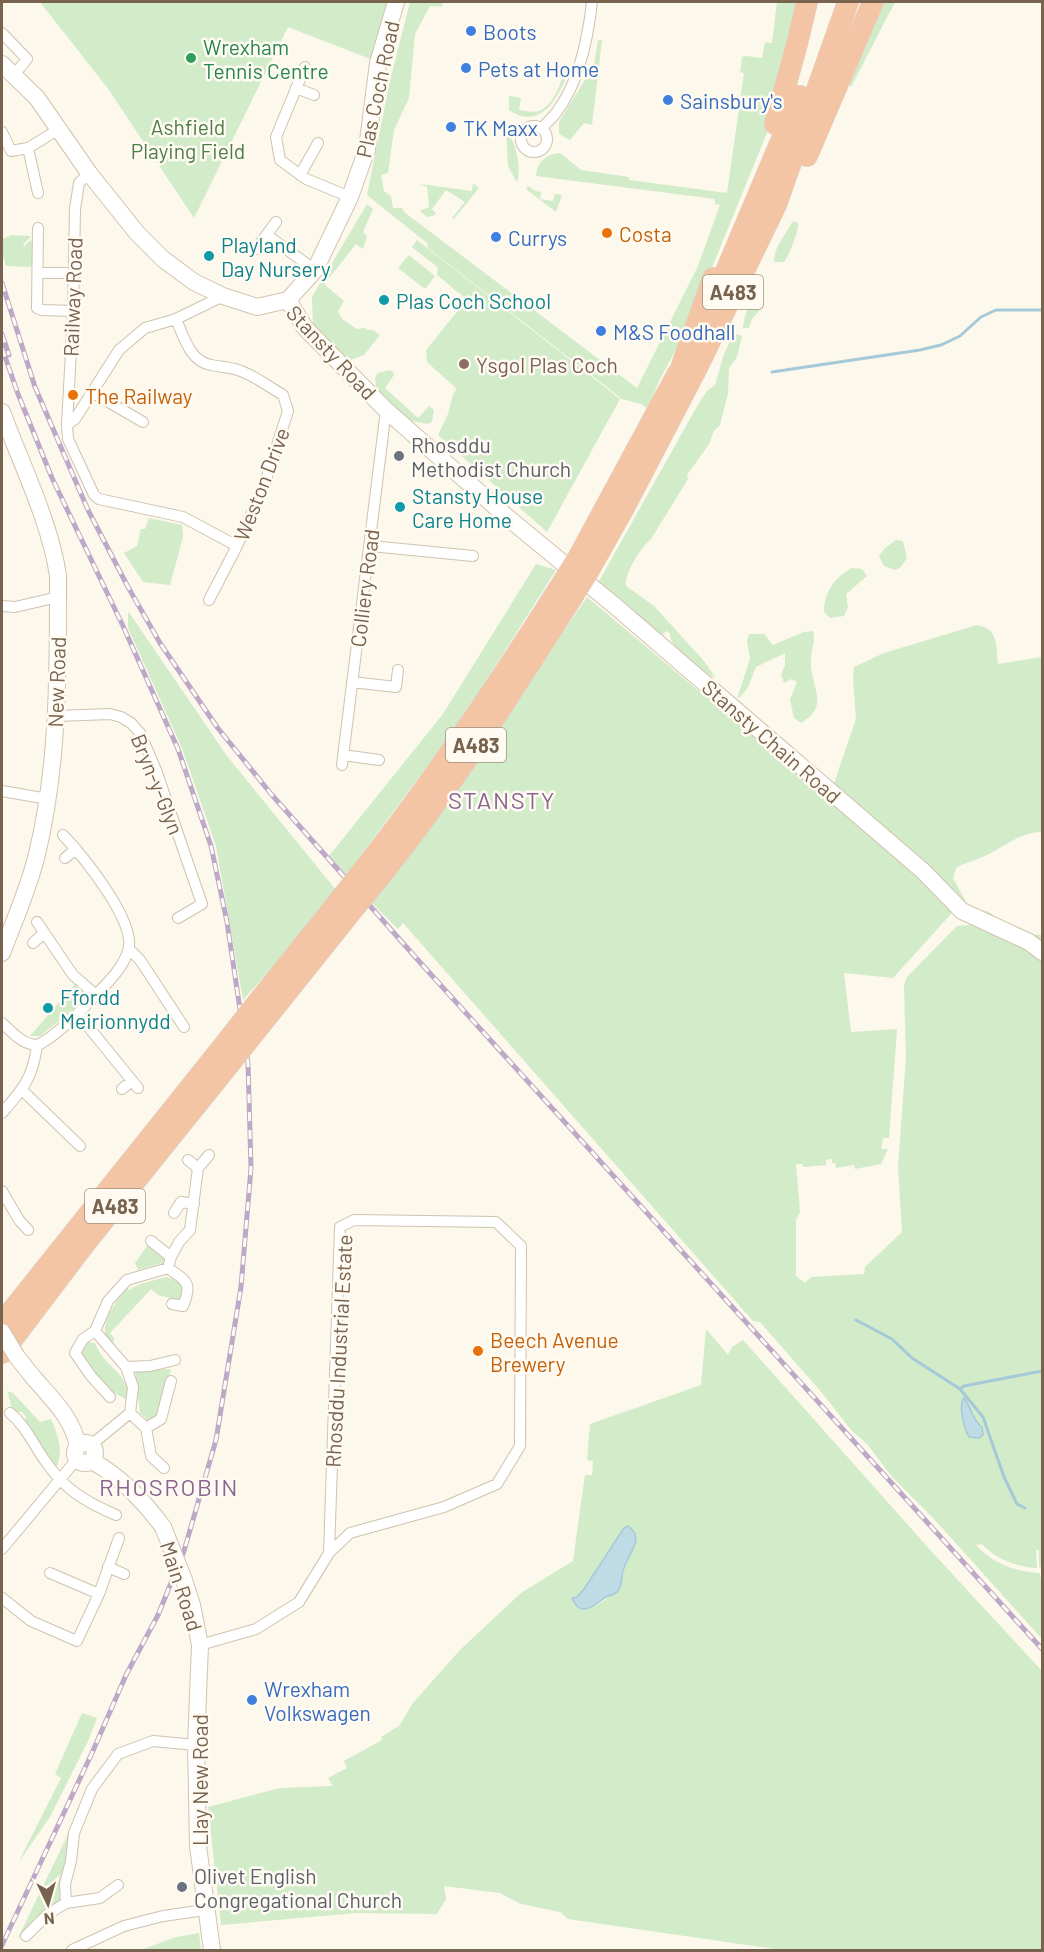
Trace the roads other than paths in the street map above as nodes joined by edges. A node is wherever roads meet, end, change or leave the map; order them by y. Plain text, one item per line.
1 (396, 2) edge
2 (592, 2) edge
3 (807, 2) edge
4 (833, 2) edge
5 (848, 2) edge
6 (873, 2) edge
7 (2, 33) edge
8 (305, 67) dead end
9 (8, 70) edge
10 (296, 88) junction
11 (314, 95) dead end
12 (542, 128) dead end
13 (59, 129) junction
14 (2, 132) edge
15 (318, 143) dead end
16 (28, 148) junction
17 (89, 172) junction
18 (300, 175) junction
19 (38, 193) dead end
20 (350, 197) junction
21 (276, 222) dead end
22 (38, 228) dead end
23 (267, 235) junction
24 (256, 249) dead end
25 (315, 270) junction
26 (38, 273) junction
27 (66, 273) dead end
28 (223, 296) junction
29 (288, 300) junction
30 (74, 311) junction
31 (176, 319) junction
32 (685, 375) junction
33 (93, 393) junction
34 (386, 410) junction
35 (2, 412) edge
36 (143, 422) dead end
37 (67, 425) junction
38 (507, 517) joint
39 (237, 546) junction
40 (371, 546) junction
41 (473, 556) dead end
42 (58, 597) junction
43 (209, 600) dead end
44 (2, 606) edge
45 (398, 670) dead end
46 (352, 682) junction
47 (56, 716) junction
48 (379, 760) dead end
49 (2, 791) edge
50 (48, 799) junction
51 (63, 835) dead end
52 (76, 849) junction
53 (65, 858) dead end
54 (178, 918) dead end
55 (37, 922) dead end
56 (44, 933) junction
57 (33, 943) dead end
58 (129, 949) junction
59 (1042, 952) edge
60 (2, 953) edge
61 (96, 995) junction
62 (78, 1014) junction
63 (253, 1022) junction
64 (2, 1023) edge
65 (184, 1027) dead end
66 (37, 1045) junction
67 (122, 1089) dead end
68 (22, 1090) junction
69 (2, 1113) edge
70 (80, 1146) dead end
71 (208, 1155) dead end
72 (188, 1160) dead end
73 (198, 1168) junction
74 (2, 1191) edge
75 (194, 1204) junction
76 (174, 1213) dead end
77 (28, 1230) dead end
78 (150, 1241) dead end
79 (171, 1257) junction
80 (168, 1268) junction
81 (180, 1307) dead end
82 (2, 1323) edge
83 (95, 1331) junction
84 (2, 1332) edge
85 (2, 1353) edge
86 (175, 1360) dead end
87 (126, 1367) junction
88 (171, 1381) dead end
89 (110, 1397) dead end
90 (130, 1413) junction
91 (17, 1416) dead end
92 (146, 1428) junction
93 (84, 1453) junction
94 (165, 1468) dead end
95 (61, 1479) junction
96 (116, 1515) dead end
97 (119, 1538) dead end
98 (3, 1542) edge
99 (329, 1553) junction
100 (108, 1568) junction
101 (50, 1573) dead end
102 (124, 1575) dead end
103 (99, 1594) junction
104 (2, 1598) edge
105 (200, 1645) junction
106 (196, 1745) junction
107 (118, 1885) dead end
108 (66, 1903) junction
109 (205, 1910) junction
110 (26, 1936) dead end
111 (72, 1950) edge
112 (212, 1950) edge

1 - 20 main road, Plas Coch Road
2 - 12 street
3 - 32 highway, A483
4 - 32 highway, A483
5 - 32 highway, A483
6 - 32 highway, A483
7 - 9 street
8 - 10 street
9 - 13 main road, Stansty Road
10 - 11 street
10 - 18 street
13 - 16 street
13 - 17 main road, Stansty Road
14 - 16 street
15 - 18 street
16 - 19 street
17 - 28 main road, Stansty Road
17 - 30 street, Railway Road
18 - 20 street
20 - 25 main road, Plas Coch Road
21 - 23 street
22 - 26 street
23 - 24 street
23 - 25 street
25 - 29 main road, Plas Coch Road
26 - 27 street
26 - 30 street
28 - 29 main road, Stansty Road
28 - 31 street
29 - 34 main road, Stansty Road
30 - 37 street, Railway Road
31 - 33 street
31 - 39 street, Weston Drive
32 - 63 highway, A483, bridge
33 - 36 street
33 - 37 street
34 - 38 main road, Stansty Road
34 - 40 street, Colliery Road
35 - 42 main road, New Road
37 - 39 street, Railway Road
38 - 59 main road, Stansty Chain Road
39 - 43 street, Weston Drive
40 - 41 street
40 - 46 street, Colliery Road
42 - 44 street
42 - 47 main road, New Road
45 - 46 street
46 - 48 street, Colliery Road
47 - 50 main road, New Road
47 - 54 street, Bryn-y-Glyn
49 - 50 street
50 - 60 main road, New Road
51 - 52 street
52 - 53 street
52 - 58 street
55 - 56 street
56 - 57 street
56 - 61 street
58 - 61 street
58 - 65 street
61 - 62 street
62 - 66 street
62 - 67 street
63 - 82 highway, A483, bridge
63 - 85 highway, A483, bridge
64 - 66 street
66 - 68 street
68 - 69 street
68 - 70 street
71 - 73 street
72 - 73 street
73 - 75 street
74 - 77 street
75 - 76 street
75 - 79 street
78 - 79 street
79 - 80 street
80 - 81 street
80 - 83 street
83 - 87 street
83 - 89 street
84 - 93 main road, bridge
86 - 87 street
87 - 90 street
88 - 92 street
90 - 92 street
90 - 93 street
91 - 95 street
92 - 94 street
93 - 95 street
93 - 105 main road, Main Road, bridge
95 - 96 street
95 - 98 street
97 - 100 street
99 - 99 street, Rhosddu Industrial Estate
99 - 105 street, Rhosddu Industrial Estate
100 - 102 street
100 - 103 street
101 - 103 street
103 - 104 street
105 - 106 main road, Llay New Road
106 - 108 street
106 - 109 main road, Llay New Road
107 - 108 street
108 - 110 street
109 - 111 street
109 - 112 main road, Llay New Road

